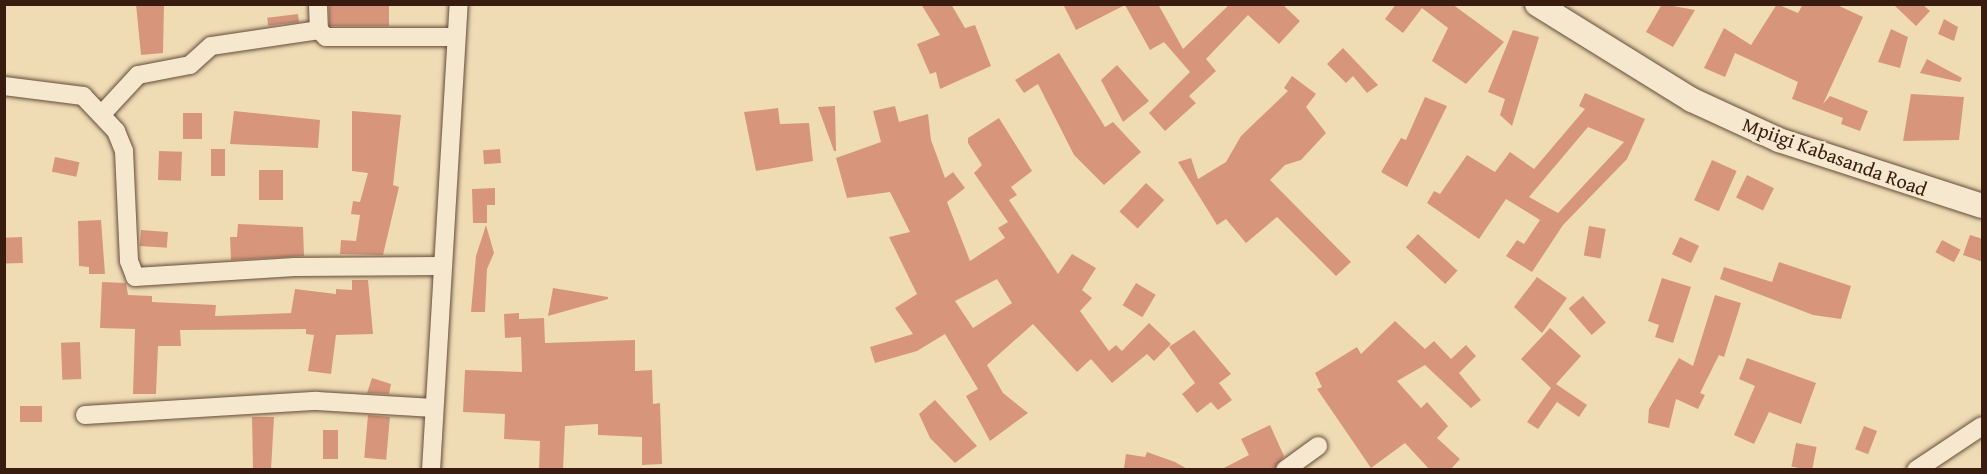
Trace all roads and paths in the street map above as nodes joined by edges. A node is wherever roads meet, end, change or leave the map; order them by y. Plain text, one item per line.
1 (318, 4) edge
2 (459, 4) edge
3 (1537, 4) edge
4 (319, 30) junction
5 (456, 38) junction
6 (4, 86) edge
7 (102, 114) junction
8 (1983, 206) edge
9 (442, 266) junction
10 (434, 408) junction
11 (85, 415) dead end
12 (1983, 426) edge
13 (1318, 446) dead end
14 (431, 470) edge
15 (1285, 470) edge
16 (1916, 470) edge

1 - 4 street
2 - 5 street
3 - 8 main road, Mpiigi Kabasanda Road
4 - 5 street
4 - 7 street
5 - 9 street
6 - 7 street
7 - 9 street
9 - 10 street
10 - 11 street
10 - 14 street
12 - 16 street
13 - 15 street

